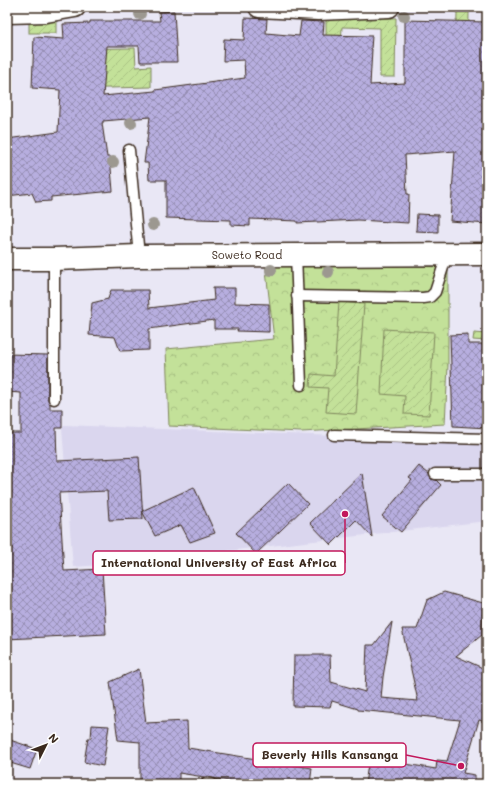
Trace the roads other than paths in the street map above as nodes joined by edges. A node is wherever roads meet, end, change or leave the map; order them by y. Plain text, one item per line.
1 (75, 7) edge
2 (259, 7) edge
3 (373, 7) edge
4 (389, 7) edge
5 (7, 13) edge
6 (129, 150) dead end
7 (447, 254) junction
8 (487, 254) edge
9 (296, 255) junction
10 (139, 256) junction
11 (7, 259) edge
12 (54, 259) junction
13 (297, 296) junction
14 (301, 385) dead end
15 (54, 400) dead end
16 (334, 435) dead end
17 (487, 439) edge
18 (435, 474) dead end
19 (487, 474) edge

1 - 5 street
2 - 3 street
3 - 4 street
6 - 10 lane
7 - 8 street, Soweto Road
7 - 9 street, Soweto Road
7 - 13 lane
9 - 10 street, Soweto Road
9 - 13 lane
10 - 12 street, Soweto Road
11 - 12 street, Soweto Road
12 - 15 lane
13 - 14 lane
16 - 17 lane
18 - 19 lane

